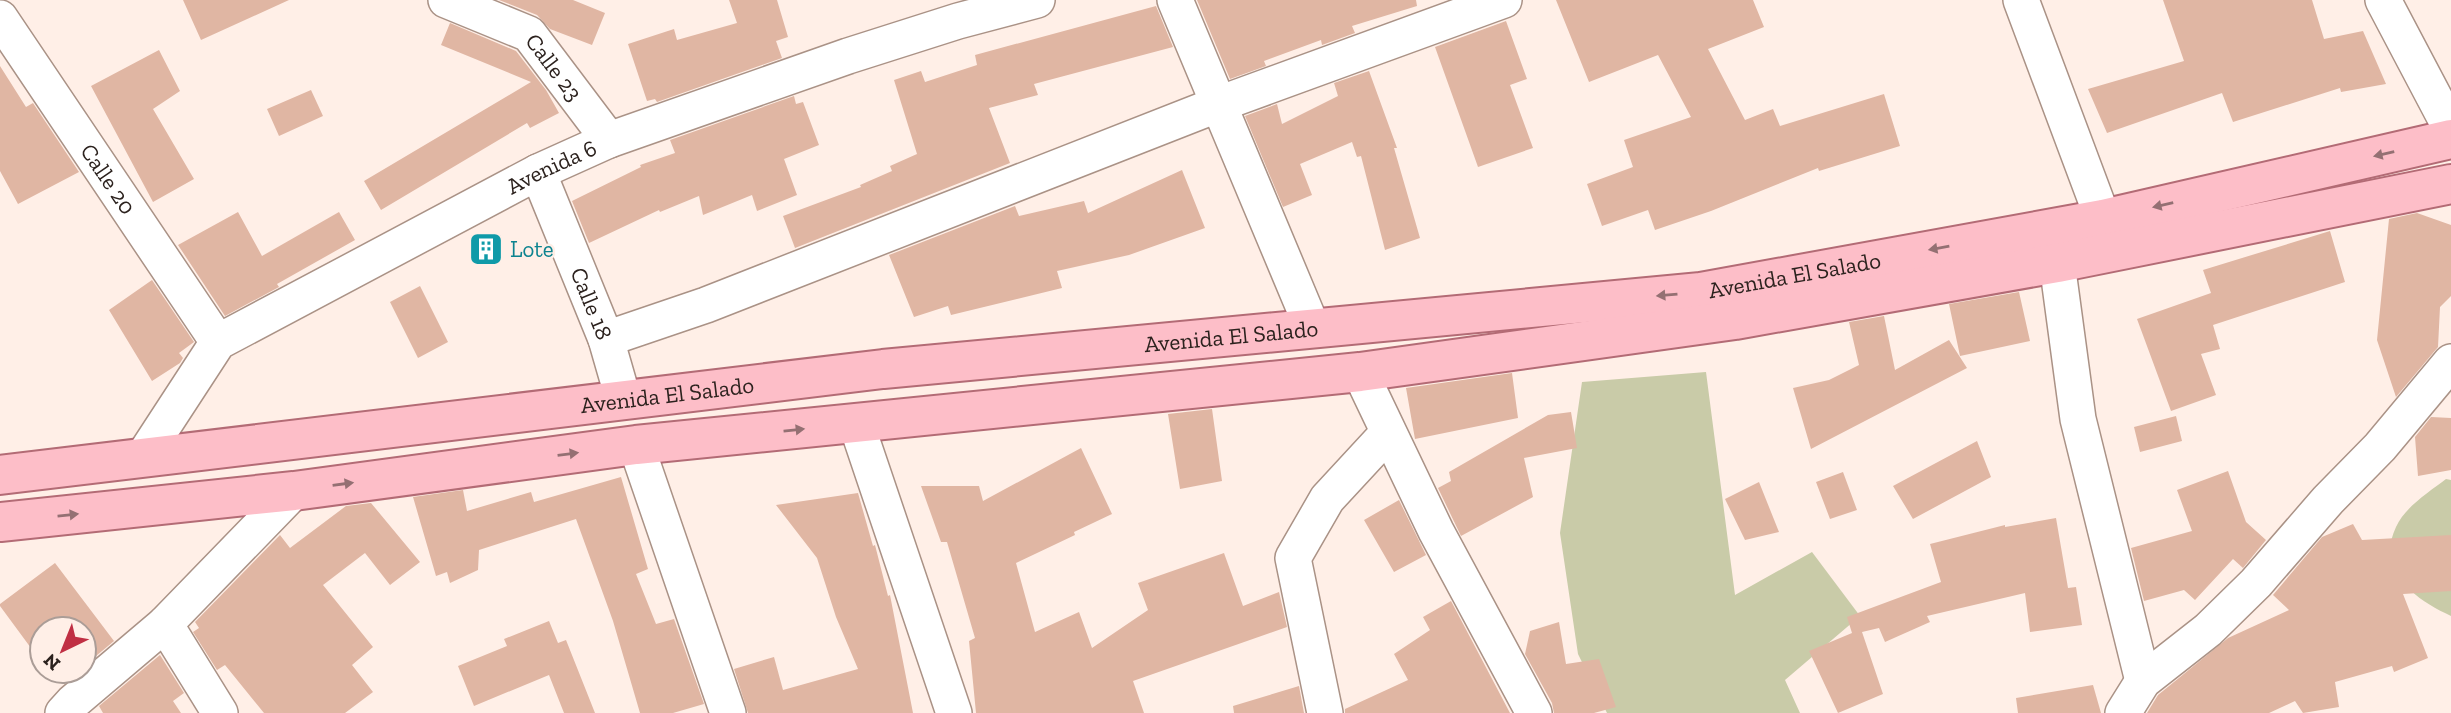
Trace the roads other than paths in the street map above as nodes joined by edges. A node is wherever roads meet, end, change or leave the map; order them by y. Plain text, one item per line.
1 (446, 0) edge
2 (1037, 0) edge
3 (1175, 0) edge
4 (1504, 0) edge
5 (2021, 0) edge
6 (2383, 0) edge
7 (0, 18) edge
8 (1219, 104) junction
9 (2451, 129) edge
10 (609, 139) junction
11 (2451, 139) edge
12 (538, 172) junction
13 (2451, 184) edge
14 (2103, 219) junction
15 (2057, 263) junction
16 (1312, 327) junction
17 (606, 339) junction
18 (218, 342) junction
19 (2451, 362) edge
20 (1360, 372) junction
21 (623, 398) junction
22 (856, 423) junction
23 (1388, 433) junction
24 (636, 446) junction
25 (143, 457) junction
26 (0, 475) edge
27 (294, 491) junction
28 (0, 522) edge
29 (165, 624) junction
30 (2143, 681) junction
31 (63, 713) edge
32 (220, 713) edge
33 (727, 713) edge
34 (954, 713) edge
35 (1325, 713) edge
36 (1534, 713) edge
37 (2123, 713) edge

1 - 10 street, Calle 23
2 - 10 street, Avenida 6
3 - 8 street
4 - 8 street
5 - 14 street
6 - 9 street
7 - 18 street, Calle 20
8 - 16 street
8 - 17 street
10 - 12 street, Avenida 6
11 -> 14 main road, Avenida El Salado
12 - 17 street, Calle 18
12 - 18 street, Avenida 6
13 - 15 main road, Avenida El Salado
14 -> 16 main road, Avenida El Salado
15 - 20 main road, Avenida El Salado
15 - 30 street
16 - 21 main road, Avenida El Salado
17 - 21 street, Calle 18
18 - 25 street, Avenida 6
19 - 30 street
20 - 22 main road, Avenida El Salado
20 - 23 street
21 - 25 main road, Avenida El Salado
24 -> 22 main road, Avenida El Salado
22 - 34 street
23 - 35 street
23 - 36 street
27 -> 24 main road, Avenida El Salado
24 - 33 street
25 - 26 main road, Avenida El Salado
28 -> 27 main road, Avenida El Salado
27 - 29 street
29 - 31 street
29 - 32 street
30 - 37 street

